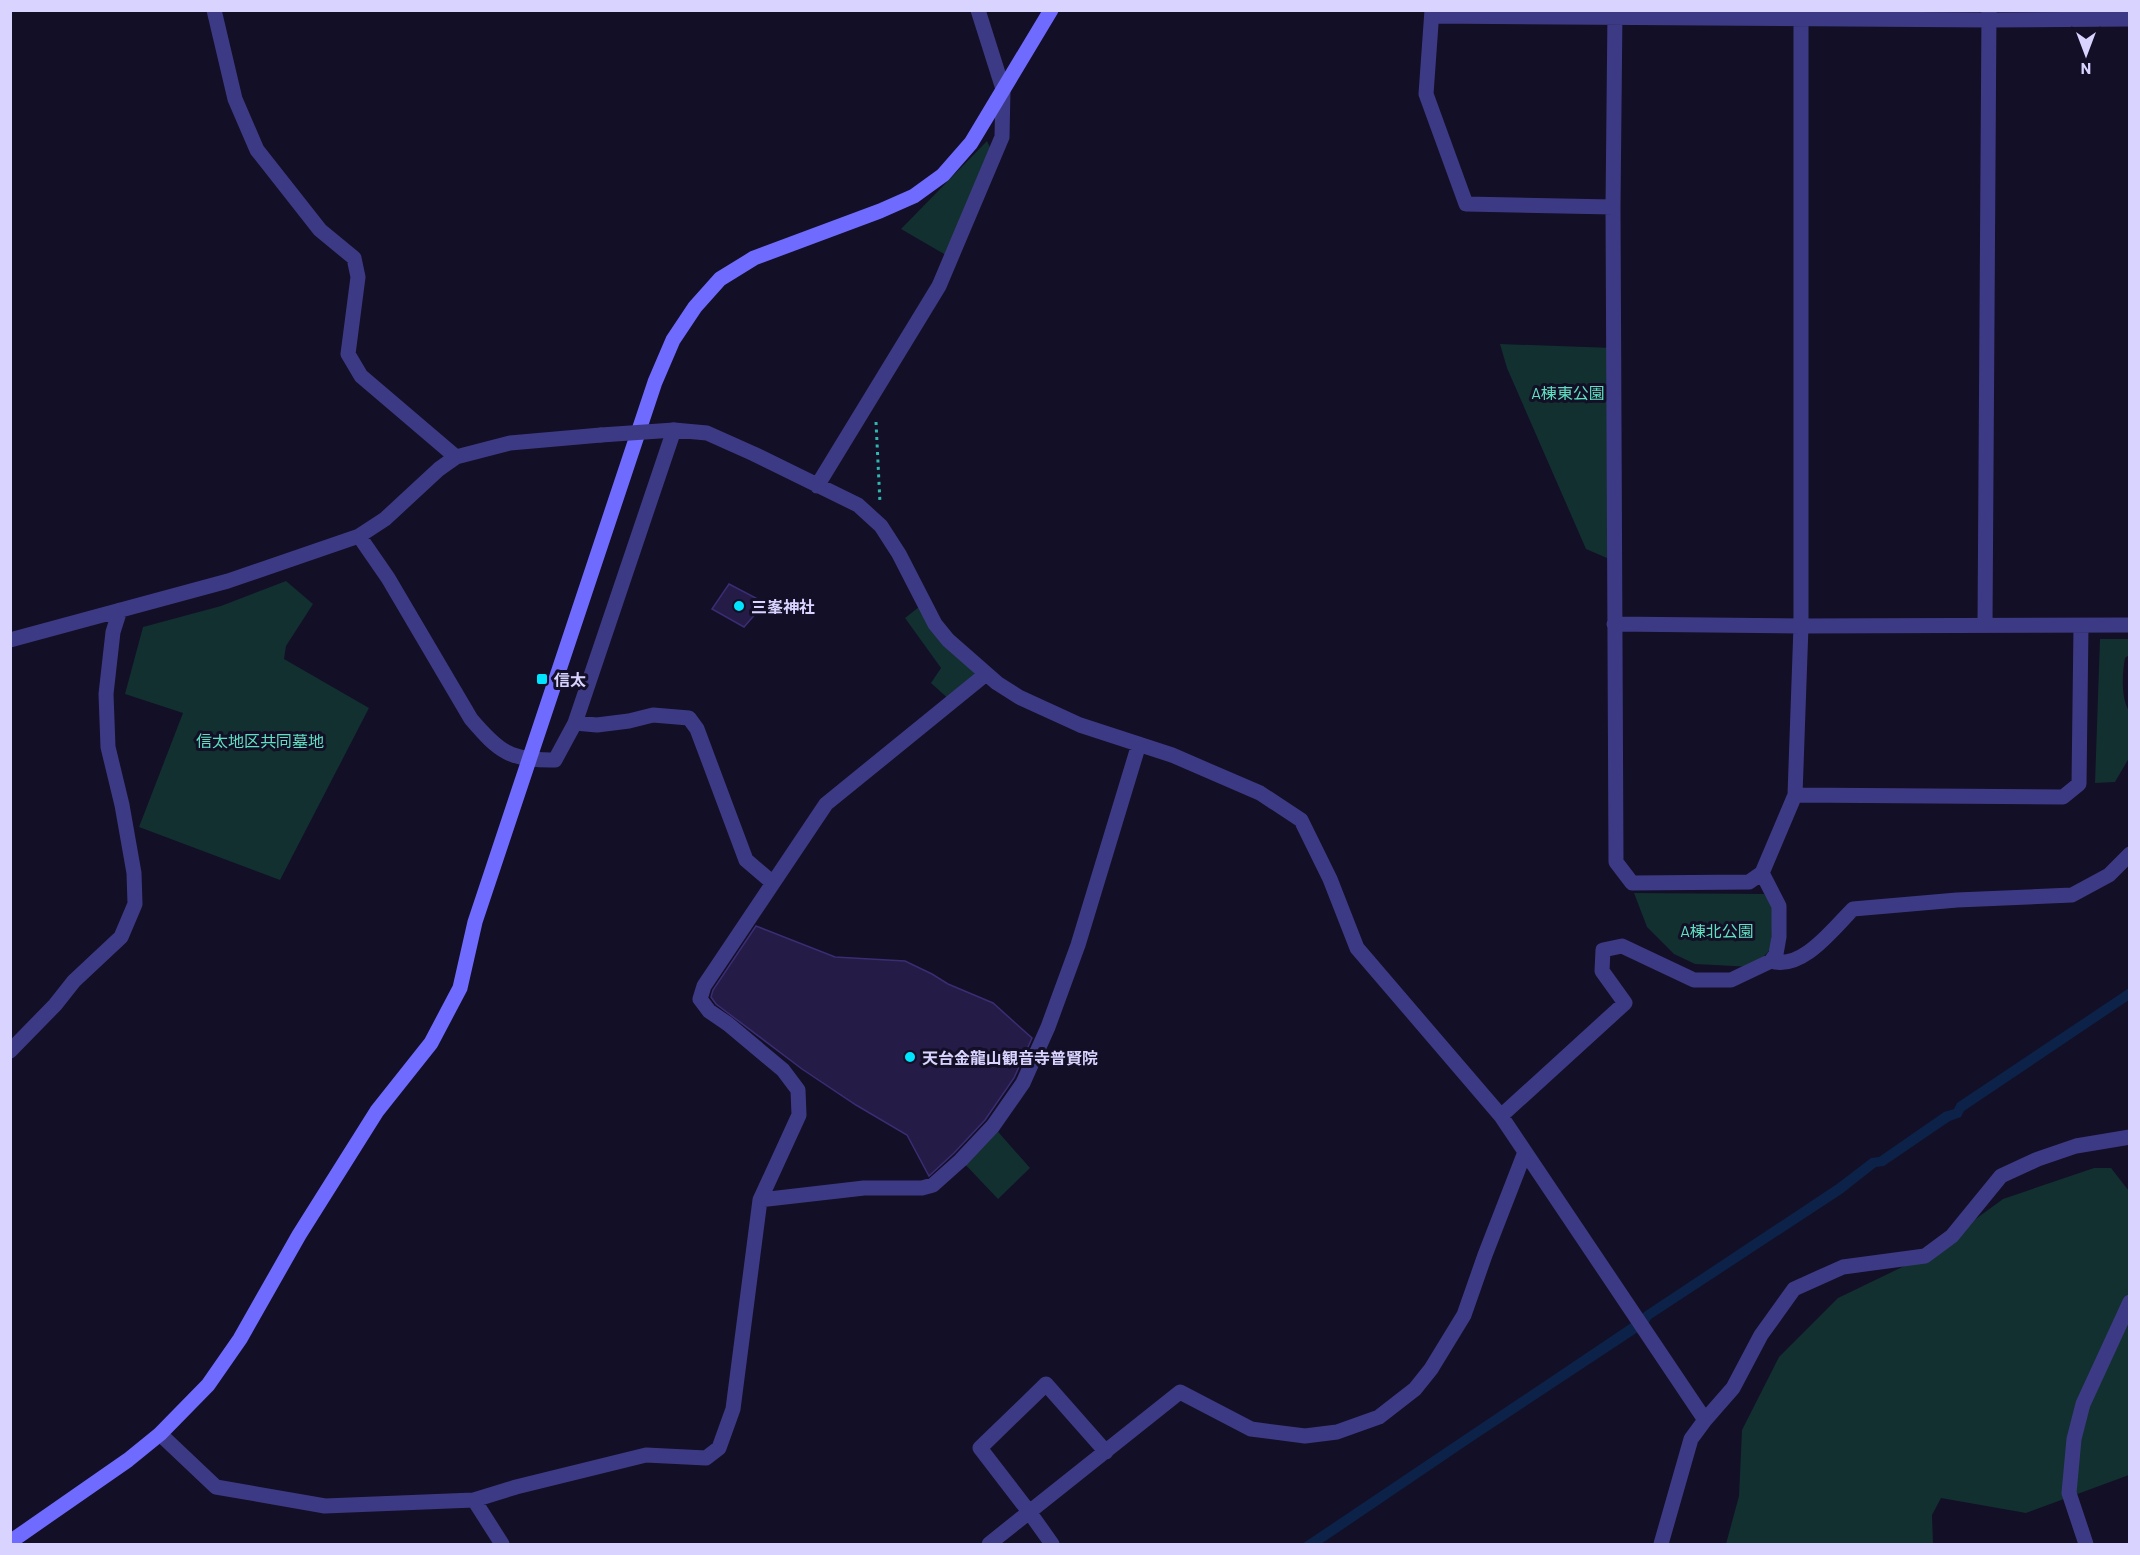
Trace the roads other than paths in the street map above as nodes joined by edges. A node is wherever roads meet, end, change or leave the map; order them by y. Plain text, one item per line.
1 (214, 10) edge
2 (978, 10) edge
3 (1051, 10) edge
4 (1432, 13) edge
5 (1615, 15) edge
6 (1801, 15) edge
7 (1989, 15) edge
8 (2130, 19) edge
9 (1003, 89) junction
10 (1613, 207) junction
11 (674, 430) junction
12 (456, 457) junction
13 (817, 486) junction
14 (359, 536) junction
15 (120, 610) junction
16 (1614, 624) junction
17 (1985, 625) junction
18 (2130, 625) edge
19 (1801, 626) junction
20 (2081, 626) junction
21 (10, 640) edge
22 (986, 674) junction
23 (575, 723) junction
24 (1139, 744) junction
25 (529, 761) junction
26 (1795, 795) junction
27 (2130, 854) edge
28 (1762, 873) junction
29 (773, 883) junction
30 (1771, 961) junction
31 (10, 1051) edge
32 (1501, 1116) junction
33 (2130, 1137) edge
34 (1525, 1152) junction
35 (760, 1200) junction
36 (2130, 1302) edge
37 (1705, 1420) junction
38 (160, 1434) junction
39 (1106, 1452) junction
40 (474, 1500) junction
41 (1030, 1513) junction
42 (10, 1542) edge
43 (990, 1544) edge
44 (502, 1545) edge
45 (1052, 1545) edge
46 (1661, 1545) edge
47 (2086, 1545) edge

1 - 12 street
2 - 9 street
3 - 9 street
4 - 5 street
4 - 10 street
5 - 6 street
5 - 10 street
6 - 7 street
6 - 19 street
7 - 8 street
7 - 17 street
9 - 13 street
9 - 25 street
10 - 16 street
11 - 12 street, bridge
11 - 13 street
11 - 23 street
12 - 14 street
13 - 22 street
14 - 15 street
14 - 25 street
15 - 21 street
15 - 31 street
16 - 19 street
16 - 28 street
17 - 19 street
17 - 20 street
18 - 20 street
19 - 26 street
20 - 26 street
22 - 24 street
22 - 29 street
23 - 25 street
23 - 29 street
24 - 32 street
24 - 35 street
25 - 38 street
26 - 28 street
27 - 30 street
28 - 30 street
29 - 35 street
30 - 32 street
32 - 34 street
33 - 37 street
34 - 37 street
34 - 39 street
35 - 40 street
36 - 47 street
37 - 46 street
38 - 40 street
38 - 42 street
39 - 41 street
39 - 41 street
40 - 44 street
41 - 43 street
41 - 45 street

